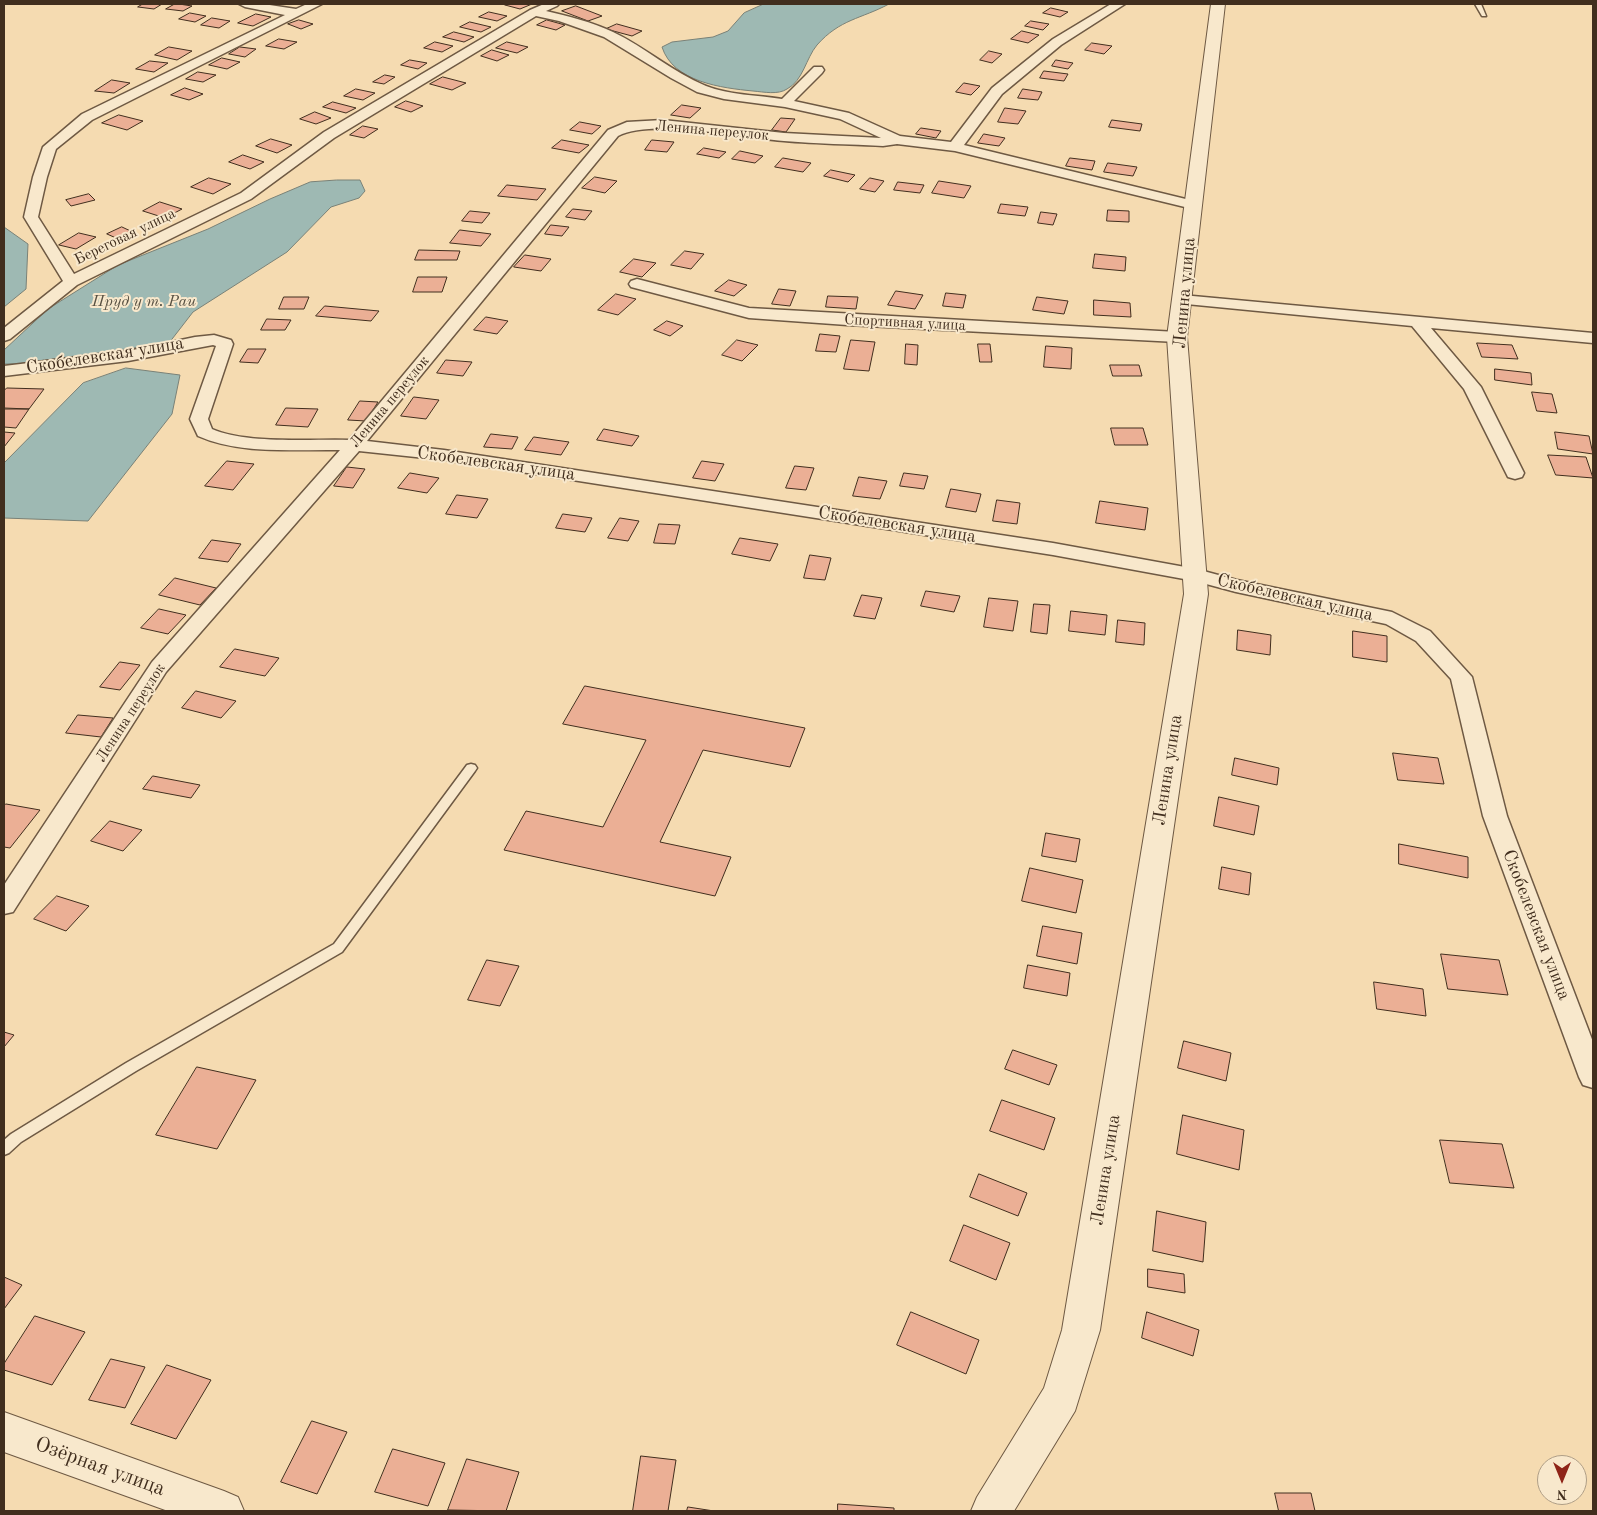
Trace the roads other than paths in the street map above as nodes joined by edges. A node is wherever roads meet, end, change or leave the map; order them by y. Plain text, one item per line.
1 (245, 4) edge
2 (316, 4) edge
3 (553, 4) edge
4 (1119, 4) edge
5 (1218, 4) edge
6 (1478, 4) edge
7 (534, 12) junction
8 (296, 13) junction
9 (1484, 15) dead end
10 (818, 70) dead end
11 (785, 103) junction
12 (897, 140) junction
13 (955, 148) junction
14 (1193, 205) junction
15 (71, 282) junction
16 (637, 284) dead end
17 (1182, 300) junction
18 (1417, 322) junction
19 (4, 336) edge
20 (1178, 337) junction
21 (1593, 338) edge
22 (4, 371) edge
23 (354, 445) junction
24 (1515, 473) dead end
25 (1196, 575) junction
26 (470, 768) dead end
27 (4, 906) edge
28 (1593, 1077) edge
29 (4, 1149) edge
30 (4, 1432) edge
31 (224, 1511) edge
32 (991, 1511) edge

1 - 8 street
2 - 8 street, Береговая улица
3 - 7 street, Береговая улица
4 - 13 street
5 - 14 street, Ленина улица
6 - 9 lane
7 - 11 street
7 - 15 street, Береговая улица
8 - 15 street, Береговая улица
10 - 11 street
11 - 12 street
12 - 13 street
12 - 23 street, Ленина переулок
13 - 14 street
14 - 17 street, Ленина улица
15 - 19 street
16 - 20 street, Спортивная улица
17 - 18 street
17 - 20 street, Ленина улица
18 - 21 street
18 - 24 street
20 - 25 street, Ленина улица
22 - 23 street, Скобелевская улица
23 - 25 street, Скобелевская улица
23 - 27 street, Ленина переулок
25 - 28 street, Скобелевская улица
25 - 32 street, Ленина улица
26 - 29 lane
30 - 31 street, Озёрная улица

